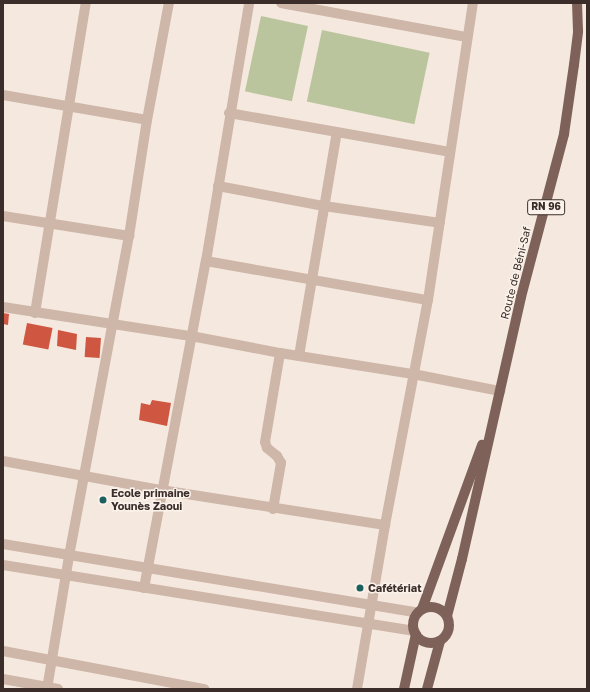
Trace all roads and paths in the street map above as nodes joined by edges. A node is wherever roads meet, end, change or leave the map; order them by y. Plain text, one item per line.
1 (86, 3) edge
2 (169, 3) edge
3 (249, 3) edge
4 (281, 3) edge
5 (472, 3) edge
6 (578, 3) edge
7 (467, 37) junction
8 (3, 95) edge
9 (69, 107) junction
10 (229, 113) junction
11 (146, 120) junction
12 (337, 132) junction
13 (450, 152) junction
14 (218, 186) junction
15 (324, 206) junction
16 (3, 216) edge
17 (440, 223) junction
18 (48, 225) junction
19 (129, 236) junction
20 (206, 261) junction
21 (312, 278) junction
22 (428, 300) junction
23 (3, 307) edge
24 (35, 313) junction
25 (112, 324) junction
26 (191, 336) junction
27 (280, 353) junction
28 (299, 356) junction
29 (413, 374) junction
30 (500, 391) junction
31 (496, 408) junction
32 (3, 461) edge
33 (84, 475) junction
34 (161, 490) junction
35 (273, 509) junction
36 (385, 525) junction
37 (3, 544) edge
38 (69, 556) junction
39 (3, 565) edge
40 (147, 567) junction
41 (66, 576) junction
42 (144, 588) junction
43 (371, 605) junction
44 (420, 611) junction
45 (447, 616) junction
46 (368, 624) junction
47 (415, 632) junction
48 (440, 641) junction
49 (3, 651) edge
50 (53, 660) junction
51 (3, 679) edge
52 (51, 688) edge
53 (204, 689) edge
54 (357, 689) edge
55 (404, 689) edge
56 (427, 689) edge

1 - 9 street
2 - 11 street
3 - 10 street
4 - 7 street
5 - 7 street
6 - 30 main road, Route de Béni-Saf / RN 96
7 - 13 street
8 - 9 street
9 - 11 street
9 - 18 street
10 - 12 street
10 - 14 street
11 - 19 street
12 - 13 street
12 - 15 street
13 - 17 street
14 - 15 street
14 - 20 street
15 - 17 street
15 - 21 street
16 - 18 street
17 - 22 street
18 - 19 street
18 - 24 street
19 - 25 street
20 - 21 street
20 - 26 street
21 - 22 street
21 - 28 street
22 - 29 street
23 - 24 street
24 - 25 street
25 - 26 street
25 - 33 street
26 - 27 street
26 - 34 street
27 - 28 street
27 - 35 street
28 - 29 street
29 - 30 street
29 - 36 street
30 - 31 main road, Route de Béni-Saf / RN 96
31 - 44 main road, Route de Béni-Saf / RN 96
31 - 45 main road, Route de Béni-Saf / RN 96
32 - 33 street
33 - 34 street
33 - 38 street
34 - 35 street
34 - 40 street
35 - 36 street
36 - 43 street
37 - 38 street
38 - 40 street
38 - 41 street
39 - 41 street
40 - 42 street
40 - 43 street
41 - 42 street
41 - 50 street
42 - 46 street
43 - 44 street
43 - 46 street
44 - 45 main road
44 - 47 main road
45 - 48 main road
46 - 47 street
46 - 54 street
47 - 48 main road
47 - 55 main road
48 - 56 main road
49 - 50 street
50 - 52 street
50 - 53 street
51 - 52 street

